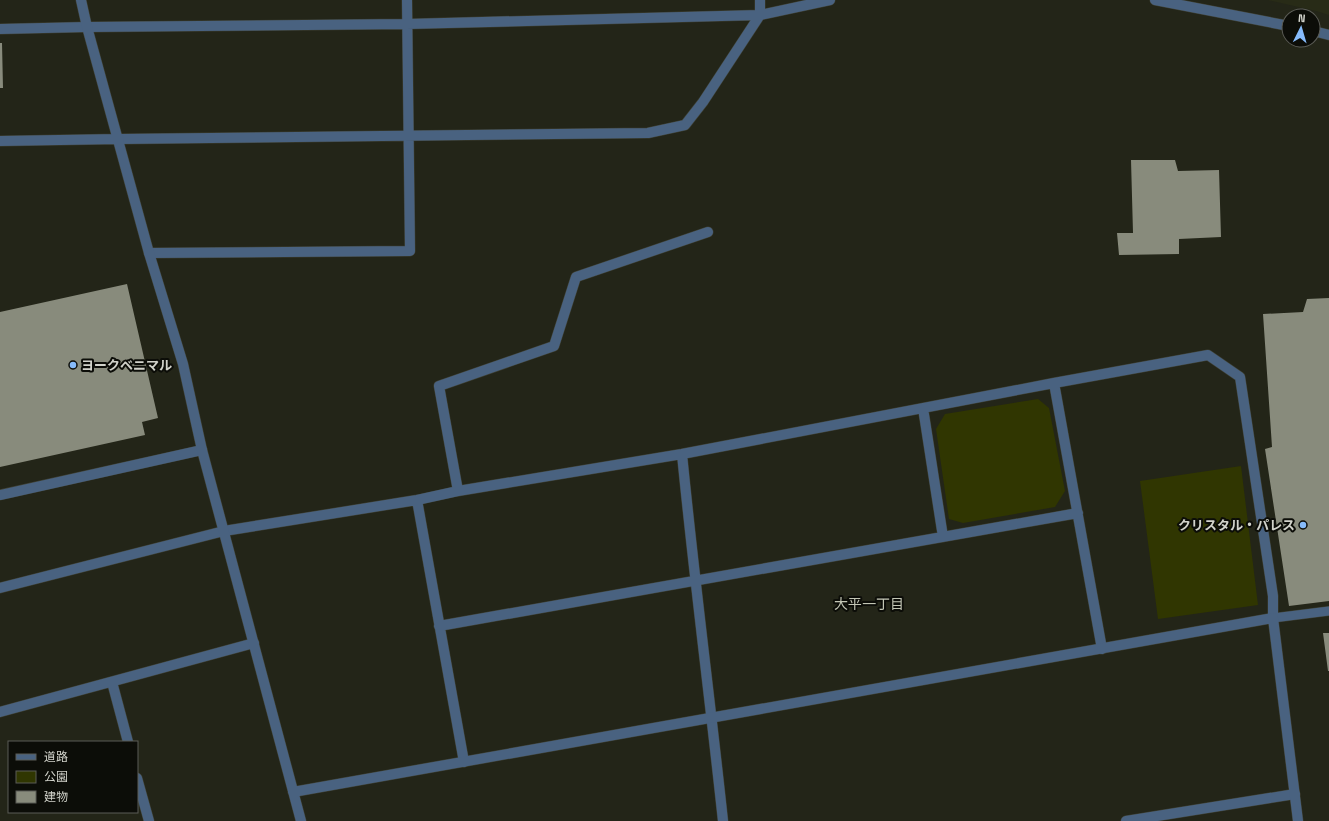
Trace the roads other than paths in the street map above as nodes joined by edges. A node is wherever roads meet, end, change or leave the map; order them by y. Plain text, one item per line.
1 (81, 0) edge
2 (407, 0) edge
3 (760, 0) edge
4 (830, 0) edge
5 (1155, 0) edge
6 (760, 15) junction
7 (407, 24) junction
8 (1281, 24) edge
9 (87, 27) junction
10 (0, 29) edge
11 (408, 136) junction
12 (119, 139) junction
13 (0, 141) edge
14 (708, 232) dead end
15 (149, 253) junction
16 (1054, 383) junction
17 (923, 408) junction
18 (202, 450) junction
19 (682, 454) junction
20 (458, 491) junction
21 (0, 495) edge
22 (416, 500) junction
23 (1078, 513) junction
24 (224, 531) junction
25 (943, 537) junction
26 (695, 581) junction
27 (0, 588) edge
28 (1329, 612) edge
29 (1273, 618) junction
30 (439, 626) junction
31 (254, 643) junction
32 (1102, 648) junction
33 (112, 682) junction
34 (0, 712) edge
35 (712, 718) junction
36 (128, 741) edge
37 (464, 762) junction
38 (138, 782) edge
39 (293, 792) junction
40 (1295, 794) junction
41 (149, 821) edge
42 (301, 821) edge
43 (723, 821) edge
44 (1126, 821) edge
45 (1298, 821) edge

1 - 9 street
2 - 7 street
3 - 6 street
4 - 6 street
5 - 8 street
6 - 7 street
6 - 11 street
7 - 9 street
7 - 11 street
9 - 10 street
9 - 12 street
11 - 12 street
11 - 15 street
12 - 13 street
12 - 15 street
14 - 20 street
15 - 18 street
16 - 17 street
16 - 23 street
16 - 29 street
17 - 19 street
17 - 25 street
18 - 21 street
18 - 24 street
19 - 20 street
19 - 26 street
20 - 22 street
22 - 24 street
22 - 30 street
23 - 25 street
23 - 32 street
24 - 27 street
24 - 31 street
25 - 26 street
26 - 30 street
26 - 35 street
28 - 29 lane
29 - 32 street
29 - 40 street
30 - 37 street
31 - 33 street
31 - 39 street
32 - 35 street
33 - 34 street
33 - 36 street
35 - 37 street
35 - 43 street
37 - 39 street
38 - 41 street
39 - 42 street
40 - 44 street
40 - 45 street

